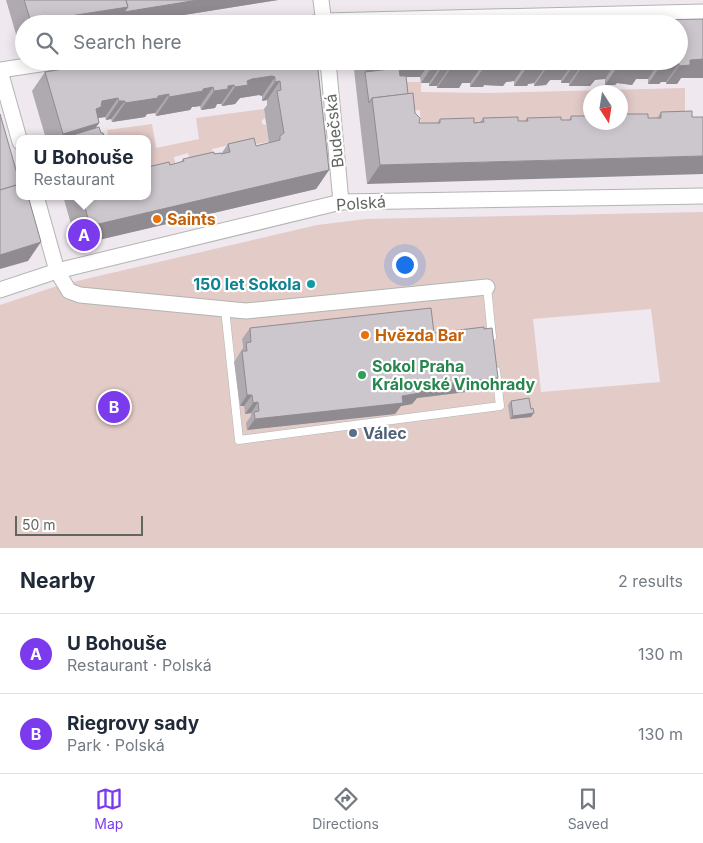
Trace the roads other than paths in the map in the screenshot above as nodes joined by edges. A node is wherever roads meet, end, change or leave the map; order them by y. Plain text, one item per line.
1 (321, 0) edge
2 (703, 12) edge
3 (323, 15) edge
4 (600, 15) edge
5 (15, 68) edge
6 (329, 70) edge
7 (0, 71) edge
8 (18, 135) edge
9 (703, 196) edge
10 (37, 200) edge
11 (341, 202) junction
12 (57, 271) junction
13 (487, 287) joint
14 (0, 290) edge
15 (225, 309) junction
16 (493, 346) edge
17 (495, 363) edge

1 - 3 street
2 - 4 street
5 - 7 street
6 - 11 street, Budečská
7 - 8 street
9 - 11 street, Polská
10 - 12 street
11 - 12 street, Polská
12 - 14 street, Polská
12 - 15 street
13 - 15 street
13 - 16 lane
15 - 17 lane

